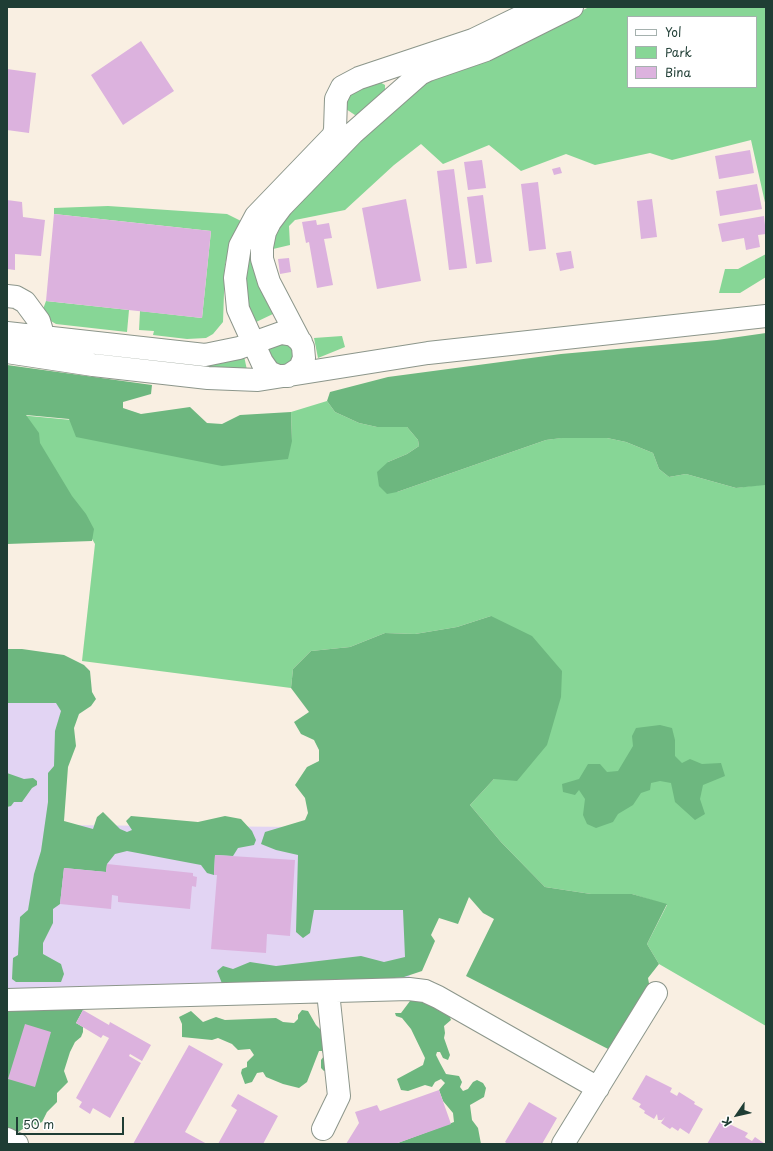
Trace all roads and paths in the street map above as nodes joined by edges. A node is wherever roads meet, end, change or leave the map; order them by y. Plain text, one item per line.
1 (541, 7) edge
2 (572, 7) edge
3 (375, 73) junction
4 (390, 99) junction
5 (336, 108) junction
6 (366, 120) junction
7 (7, 296) edge
8 (238, 309) junction
9 (766, 316) edge
10 (7, 333) edge
11 (44, 338) junction
12 (253, 343) junction
13 (302, 345) junction
14 (7, 352) edge
15 (205, 355) junction
16 (329, 370) junction
17 (288, 376) junction
18 (328, 992) junction
19 (656, 993) dead end
20 (7, 1000) edge
21 (598, 1088) junction
22 (323, 1129) dead end
23 (7, 1139) edge
24 (17, 1144) edge
25 (563, 1144) edge

1 - 3 street
2 - 4 street
3 - 4 street
3 - 5 street
4 - 6 street
5 - 6 street
5 - 8 street
6 - 13 street
7 - 11 street
8 - 12 street
8 - 15 street
9 - 16 street
10 - 11 street
11 - 15 street
12 - 13 street
12 - 15 street
12 - 17 street
13 - 16 street
13 - 17 street
14 - 17 street
16 - 17 street
18 - 20 street
18 - 21 street
18 - 22 street
19 - 21 street
21 - 25 street
23 - 24 street

